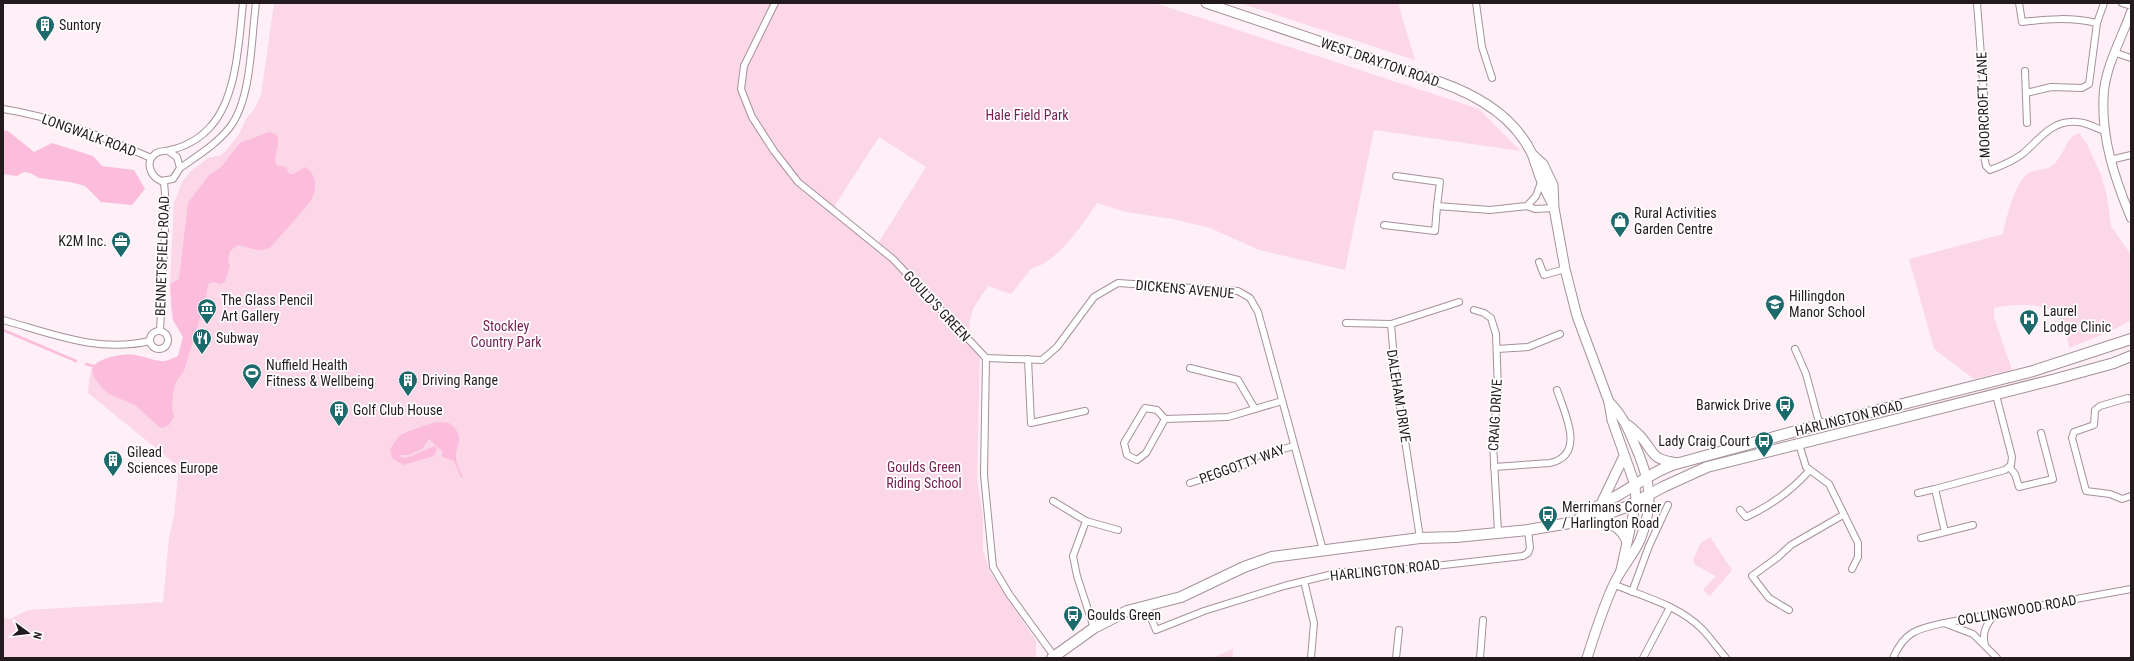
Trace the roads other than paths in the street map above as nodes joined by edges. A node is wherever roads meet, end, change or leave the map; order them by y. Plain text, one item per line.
1 (243, 3) edge
2 (256, 3) edge
3 (775, 3) edge
4 (1206, 3) edge
5 (1476, 3) edge
6 (1977, 3) edge
7 (2019, 3) edge
8 (2104, 3) edge
9 (2122, 3) edge
10 (2131, 6) edge
11 (2131, 12) edge
12 (2097, 23) junction
13 (2116, 53) junction
14 (2131, 58) edge
15 (2025, 71) dead end
16 (1492, 78) dead end
17 (2026, 93) junction
18 (3, 109) edge
19 (2027, 123) dead end
20 (2104, 131) junction
21 (168, 151) junction
22 (1533, 155) junction
23 (2131, 155) edge
24 (152, 158) junction
25 (2110, 160) junction
26 (180, 168) junction
27 (1396, 176) dead end
28 (1542, 180) junction
29 (164, 181) junction
30 (1437, 206) junction
31 (1527, 206) junction
32 (1554, 208) junction
33 (2131, 218) edge
34 (1384, 225) dead end
35 (1539, 262) dead end
36 (1565, 269) junction
37 (1459, 302) dead end
38 (1474, 310) dead end
39 (3, 320) edge
40 (1346, 324) dead end
41 (1391, 324) junction
42 (160, 331) junction
43 (1560, 334) dead end
44 (2131, 339) edge
45 (150, 341) junction
46 (1497, 349) junction
47 (1794, 349) dead end
48 (2131, 356) edge
49 (986, 358) junction
50 (1028, 359) junction
51 (1190, 368) dead end
52 (1557, 390) dead end
53 (1996, 395) junction
54 (2131, 399) edge
55 (1282, 401) junction
56 (1609, 402) junction
57 (1256, 409) junction
58 (1084, 411) dead end
59 (1165, 418) junction
60 (1624, 421) junction
61 (1820, 426) junction
62 (2041, 433) dead end
63 (1799, 444) junction
64 (1294, 446) junction
65 (1624, 456) junction
66 (1678, 463) junction
67 (1494, 467) junction
68 (2010, 468) junction
69 (1809, 471) junction
70 (1648, 476) junction
71 (1190, 483) dead end
72 (1635, 485) junction
73 (1935, 489) junction
74 (1918, 493) dead end
75 (1650, 494) junction
76 (2131, 496) edge
77 (1053, 501) dead end
78 (1636, 502) junction
79 (1601, 504) junction
80 (1668, 505) dead end
81 (1740, 510) dead end
82 (1843, 515) junction
83 (1593, 519) junction
84 (1577, 520) junction
85 (1086, 521) junction
86 (1973, 525) dead end
87 (1118, 530) dead end
88 (1528, 530) junction
89 (1498, 532) junction
90 (1945, 532) junction
91 (1420, 538) junction
92 (1921, 538) dead end
93 (1627, 542) junction
94 (1323, 550) junction
95 (1852, 569) dead end
96 (1621, 570) junction
97 (1304, 581) junction
98 (1613, 584) junction
99 (2131, 589) edge
100 (1632, 592) junction
101 (1146, 606) junction
102 (1670, 607) junction
103 (1789, 610) dead end
104 (1996, 612) junction
105 (1483, 620) dead end
106 (1944, 623) junction
107 (1094, 628) junction
108 (1399, 630) dead end
109 (1985, 647) junction
110 (1053, 657) edge
111 (1311, 658) edge
112 (1396, 658) edge
113 (1480, 658) edge
114 (1587, 658) edge
115 (1643, 658) edge
116 (1726, 658) edge
117 (1893, 658) edge
118 (1997, 658) edge

1 - 21 street
2 - 26 street, BENNETSFIELD ROAD
3 - 49 street, GOULD'S GREEN
4 - 22 main road, WEST DRAYTON ROAD
5 - 16 street
6 - 20 street, MOORCROFT LANE
7 - 12 street
8 - 12 street
9 - 10 street
11 - 13 street
12 - 17 street
13 - 14 street
13 - 20 street
15 - 17 street
17 - 19 street
18 - 24 street, LONGWALK ROAD
20 - 25 street
21 - 24 street
21 - 26 street
22 - 28 main road, WEST DRAYTON ROAD
22 - 32 main road, WEST DRAYTON ROAD
23 - 25 street
24 - 29 street, BENNETSFIELD ROAD
25 - 33 street
26 - 29 street, BENNETSFIELD ROAD
27 - 30 street
28 - 31 street
28 - 32 main road, WEST DRAYTON ROAD
29 - 42 street, BENNETSFIELD ROAD
30 - 31 street
30 - 34 street
31 - 32 street
32 - 36 main road, WEST DRAYTON ROAD
35 - 36 street
36 - 56 main road, WEST DRAYTON ROAD
37 - 41 street
38 - 46 street, CRAIG DRIVE
39 - 45 street
40 - 41 street
41 - 91 street, DALEHAM DRIVE
42 - 45 street
42 - 45 street
43 - 46 street
44 - 61 main road, HARLINGTON ROAD
46 - 67 street, CRAIG DRIVE
47 - 61 street
48 - 53 main road, HARLINGTON ROAD
49 - 50 street, DICKENS AVENUE
49 - 110 street
50 - 55 street, DICKENS AVENUE
50 - 58 street
51 - 57 street
52 - 67 street
53 - 63 main road, HARLINGTON ROAD
53 - 68 street
54 - 76 street
55 - 57 street
55 - 64 street, DICKENS AVENUE
56 - 60 main road, WEST DRAYTON ROAD
56 - 65 main road, WEST DRAYTON ROAD
57 - 59 street
59 - 59 street
60 - 66 main road, WEST DRAYTON ROAD
60 - 70 main road, WEST DRAYTON ROAD
61 - 66 main road, HARLINGTON ROAD
62 - 68 street
63 - 69 street
63 - 75 main road, HARLINGTON ROAD
64 - 71 street, PEGGOTTY WAY
64 - 94 street, DICKENS AVENUE
65 - 72 main road, WEST DRAYTON ROAD
65 - 79 main road
66 - 70 main road, HARLINGTON ROAD
67 - 89 street, CRAIG DRIVE
68 - 73 street
69 - 81 street
69 - 82 street
70 - 72 main road, HARLINGTON ROAD
70 - 75 main road, WEST DRAYTON ROAD
72 - 78 main road, WEST DRAYTON ROAD
72 - 79 main road, HARLINGTON ROAD
73 - 74 street
73 - 90 street
75 - 78 main road, HARLINGTON ROAD
75 - 96 main road, WEST DRAYTON ROAD
77 - 85 street
78 - 83 main road, HARLINGTON ROAD
78 - 93 main road, WEST DRAYTON ROAD
79 - 84 main road, HARLINGTON ROAD
80 - 100 street
82 - 95 street
82 - 103 street
83 - 84 main road, HARLINGTON ROAD
83 - 93 main road
84 - 88 main road, HARLINGTON ROAD
85 - 87 street
85 - 107 street
86 - 90 street
88 - 89 main road, HARLINGTON ROAD
88 - 97 street, HARLINGTON ROAD
89 - 91 main road, HARLINGTON ROAD
90 - 92 street
91 - 94 main road, HARLINGTON ROAD
93 - 96 main road, WEST DRAYTON ROAD
94 - 101 main road, HARLINGTON ROAD
96 - 98 main road, WEST DRAYTON ROAD
97 - 101 street, HARLINGTON ROAD
97 - 111 street
98 - 100 street
98 - 114 main road, WEST DRAYTON ROAD
99 - 104 street, COLLINGWOOD ROAD
100 - 102 street
101 - 107 main road, HARLINGTON ROAD
102 - 115 street
102 - 116 street
104 - 106 street, COLLINGWOOD ROAD
104 - 109 street
105 - 113 street
106 - 109 street, COLLINGWOOD ROAD
106 - 117 street
107 - 110 main road, HARLINGTON ROAD
108 - 112 street
109 - 118 street, COLLINGWOOD ROAD

